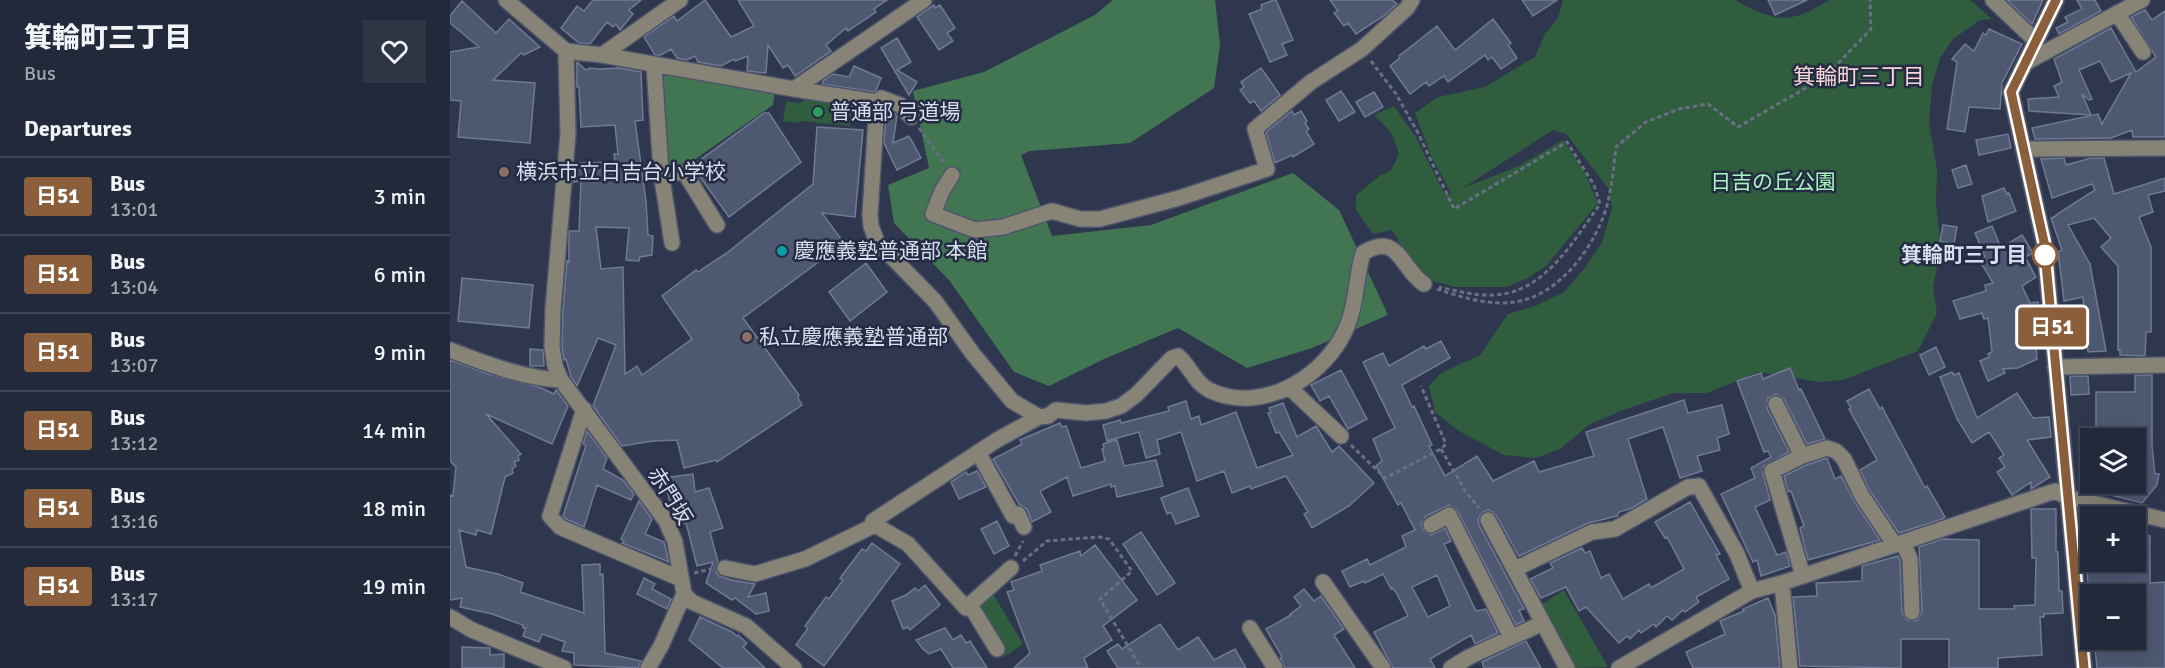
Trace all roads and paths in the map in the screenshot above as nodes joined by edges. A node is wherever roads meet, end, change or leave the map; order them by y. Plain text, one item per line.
1 (507, 0) edge
2 (680, 0) edge
3 (924, 0) edge
4 (1412, 0) edge
5 (1870, 0) edge
6 (1992, 0) edge
7 (2056, 0) edge
8 (2142, 0) edge
9 (2117, 13) junction
10 (2036, 41) junction
11 (1362, 49) junction
12 (566, 51) junction
13 (2143, 52) dead end
14 (602, 56) junction
15 (2025, 63) junction
16 (654, 65) junction
17 (794, 90) junction
18 (877, 102) junction
19 (911, 117) joint
20 (2165, 148) edge
21 (2024, 149) junction
22 (661, 172) junction
23 (952, 175) joint
24 (717, 225) dead end
25 (672, 243) dead end
26 (1429, 285) junction
27 (450, 350) edge
28 (2165, 365) edge
29 (2055, 367) junction
30 (561, 380) junction
31 (1421, 386) dead end
32 (1290, 388) junction
33 (1776, 404) dead end
34 (584, 409) junction
35 (1039, 417) junction
36 (1341, 436) joint
37 (1441, 449) junction
38 (978, 452) junction
39 (1802, 456) junction
40 (2067, 497) junction
41 (1488, 520) joint
42 (2165, 520) edge
43 (875, 525) junction
44 (1431, 525) dead end
45 (1024, 526) joint
46 (1899, 544) junction
47 (725, 568) joint
48 (1011, 568) junction
49 (1515, 569) junction
50 (1803, 576) junction
51 (683, 581) junction
52 (1323, 582) dead end
53 (1782, 583) junction
54 (1752, 591) junction
55 (970, 605) junction
56 (1912, 612) dead end
57 (450, 617) edge
58 (1543, 623) junction
59 (1250, 628) dead end
60 (1511, 638) junction
61 (998, 649) dead end
62 (535, 661) edge
63 (564, 668) edge
64 (648, 668) edge
65 (794, 668) edge
66 (1141, 668) edge
67 (1275, 668) edge
68 (1383, 668) edge
69 (1450, 668) edge
70 (1567, 668) edge
71 (1619, 668) edge
72 (1790, 668) edge
73 (2084, 668) edge

1 - 12 street
2 - 14 street
3 - 17 street
4 - 11 street
5 - 26 path
6 - 10 street
7 - 10 street
8 - 9 street
9 - 13 street
9 - 15 street
10 - 15 street
11 - 23 street
11 - 26 path
12 - 14 street
12 - 30 street
14 - 16 street
15 - 21 street
16 - 17 street
16 - 22 street
17 - 18 street
18 - 19 street
18 - 35 street
19 - 23 path
20 - 21 street
21 - 29 street
22 - 24 street
22 - 25 street
26 - 32 street
27 - 30 street
28 - 29 street
29 - 40 street
30 - 34 street, 赤門坂
31 - 37 path
32 - 35 street
32 - 36 street
33 - 39 street
34 - 51 street, 赤門坂
34 - 51 street
35 - 38 street
36 - 37 path
37 - 41 path
38 - 43 street
38 - 45 street
39 - 46 street
39 - 50 street
40 - 42 street
40 - 46 street
40 - 73 street
41 - 49 street
43 - 47 street
43 - 55 street
44 - 60 street
45 - 48 path
46 - 50 street
46 - 56 street
47 - 51 path
48 - 55 street
48 - 66 path
49 - 54 street
49 - 58 street
50 - 53 street
51 - 64 street
51 - 65 street
52 - 68 street
53 - 54 street
53 - 72 street
54 - 71 street
55 - 61 street
57 - 62 street
58 - 60 street
58 - 70 street
59 - 67 street
60 - 69 street
62 - 63 street

